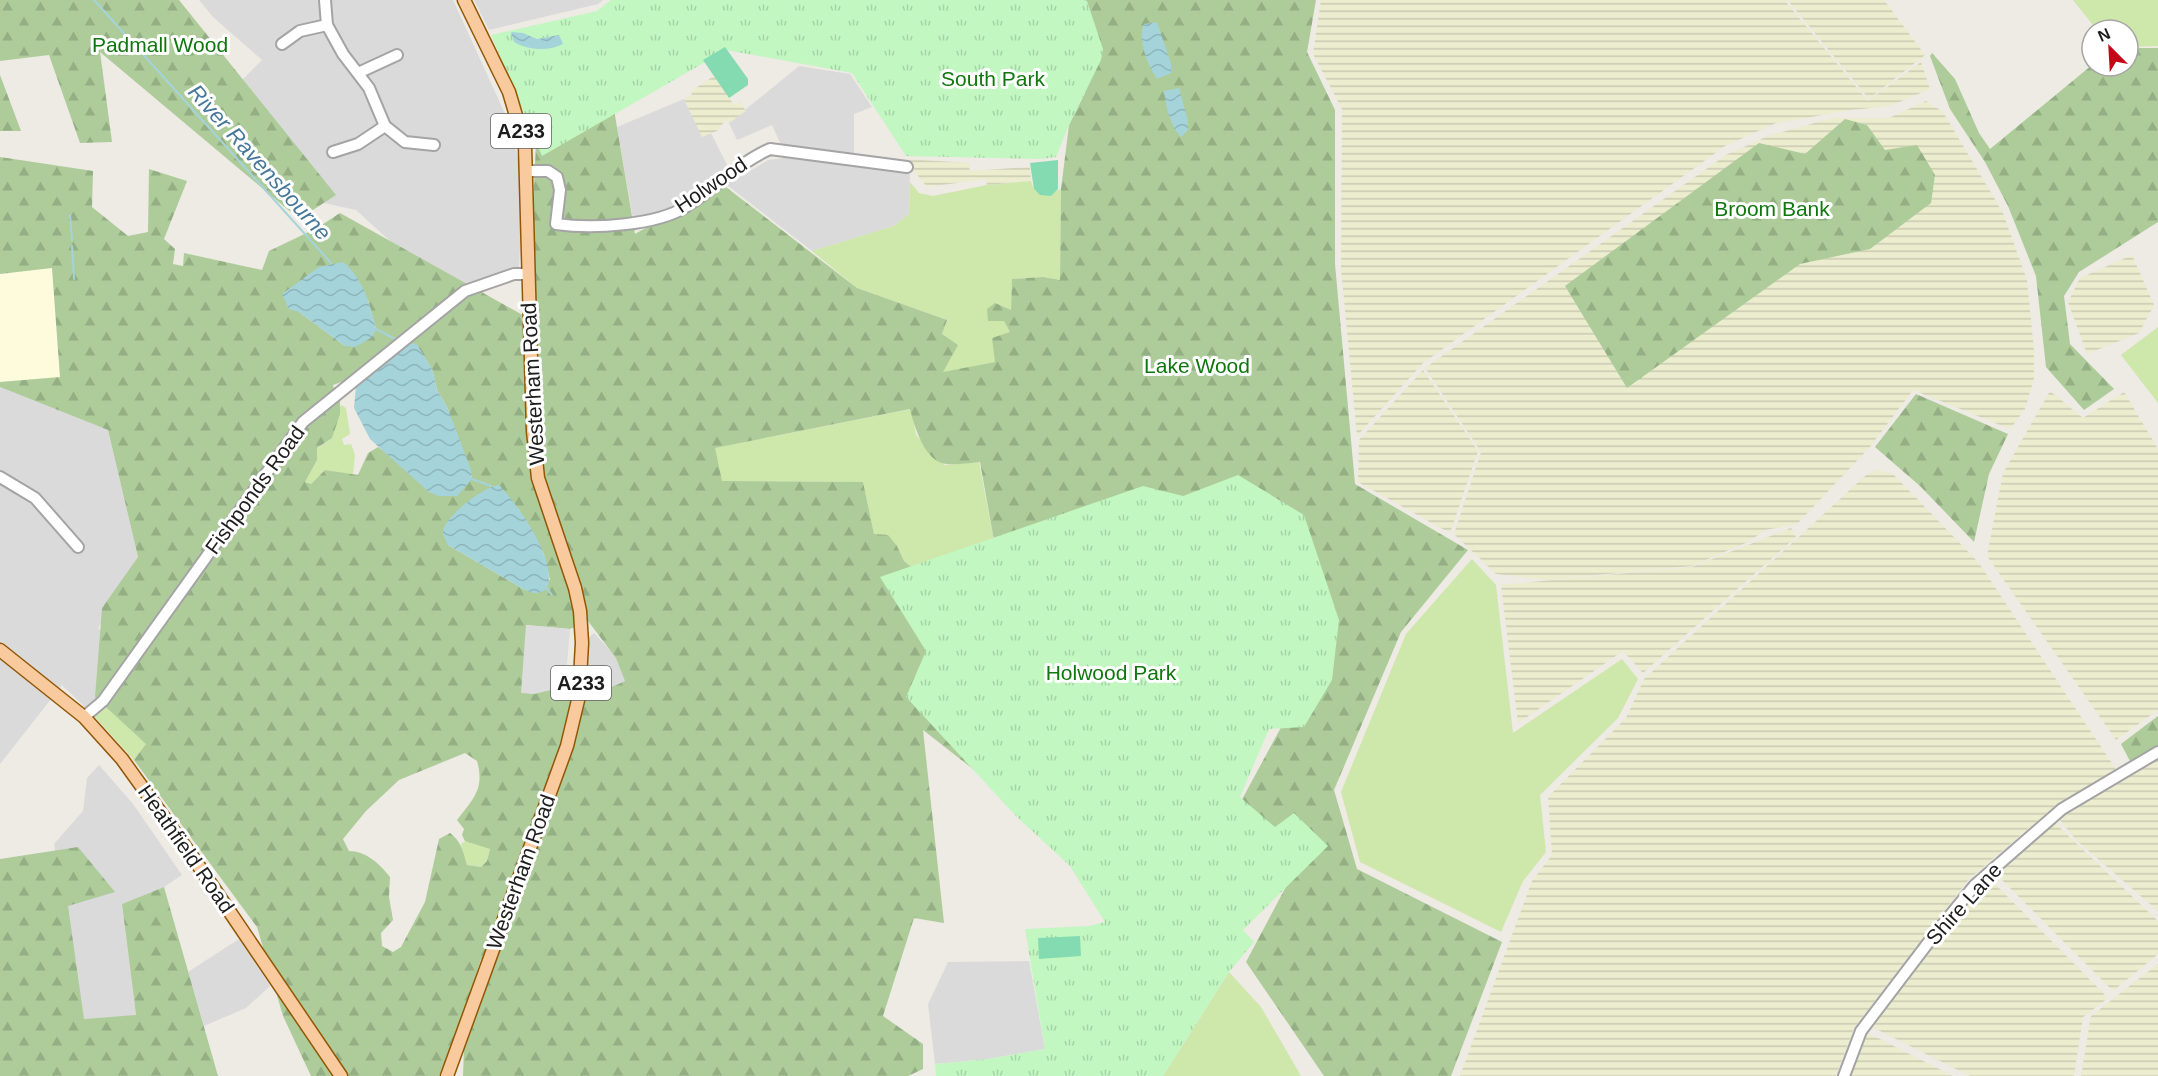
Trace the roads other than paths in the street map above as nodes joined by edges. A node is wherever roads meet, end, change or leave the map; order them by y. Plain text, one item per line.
1 (325, 0) edge
2 (464, 0) edge
3 (327, 25) junction
4 (282, 44) dead end
5 (397, 55) dead end
6 (358, 73) junction
7 (385, 126) junction
8 (434, 145) dead end
9 (333, 152) dead end
10 (907, 166) dead end
11 (526, 171) junction
12 (527, 274) junction
13 (0, 477) edge
14 (78, 547) dead end
15 (0, 650) edge
16 (84, 717) junction
17 (2158, 752) edge
18 (341, 1076) edge
19 (447, 1076) edge
20 (1844, 1076) edge

1 - 3 street
2 - 11 main road, Westerham Road / A233
3 - 4 street
3 - 6 street
5 - 6 street
6 - 7 street
7 - 8 street
7 - 9 street
10 - 11 street, Holwood
11 - 12 main road, Westerham Road / A233
12 - 16 street, Fishponds Road
12 - 19 main road, Westerham Road / A233
13 - 14 street
15 - 16 main road, Heathfield Road
16 - 18 main road, Heathfield Road
17 - 20 street, Shire Lane

